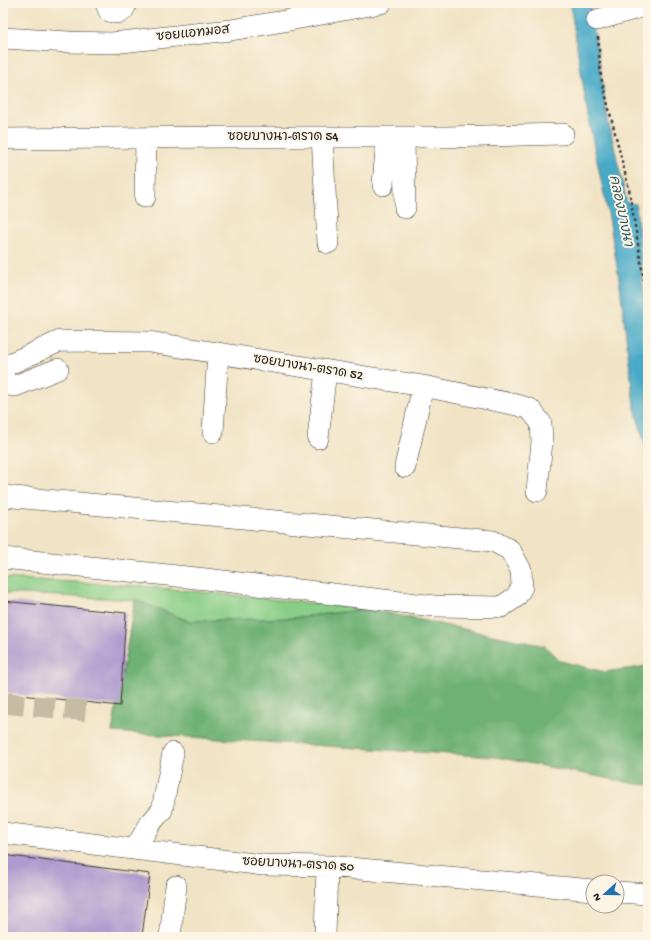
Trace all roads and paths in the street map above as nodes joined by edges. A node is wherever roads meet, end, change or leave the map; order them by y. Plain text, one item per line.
1 (107, 3) edge
2 (126, 3) edge
3 (381, 3) edge
4 (648, 5) edge
5 (596, 20) joint
6 (3, 38) edge
7 (563, 134) dead end
8 (322, 137) junction
9 (396, 137) junction
10 (146, 138) junction
11 (3, 140) edge
12 (383, 185) dead end
13 (145, 197) dead end
14 (405, 208) dead end
15 (328, 243) dead end
16 (648, 305) edge
17 (218, 353) junction
18 (3, 366) edge
19 (58, 368) dead end
20 (326, 371) junction
21 (3, 376) edge
22 (423, 386) junction
23 (213, 432) dead end
24 (318, 438) dead end
25 (405, 467) dead end
26 (537, 491) dead end
27 (3, 496) edge
28 (3, 558) edge
29 (173, 753) dead end
30 (3, 833) edge
31 (135, 849) junction
32 (327, 866) junction
33 (176, 886) dead end
34 (585, 889) edge
35 (625, 893) edge
36 (648, 894) edge
37 (170, 937) edge
38 (325, 937) edge

1 - 2 street
3 - 6 street, ซอยแอทมอส
4 - 5 street
5 - 16 path
7 - 9 street, ซอยบางนา-ตราด 54
8 - 9 street, ซอยบางนา-ตราด 54
8 - 10 street, ซอยบางนา-ตราด 54
8 - 15 street
9 - 12 street
9 - 14 street
10 - 11 street, ซอยบางนา-ตราด 54
10 - 13 street
17 - 18 street, ซอยบางนา-ตราด 52
17 - 20 street, ซอยบางนา-ตราด 52
17 - 23 street
19 - 21 street
20 - 22 street, ซอยบางนา-ตราด 52
20 - 24 street
22 - 25 street
22 - 26 street, ซอยบางนา-ตราด 52
27 - 28 street
29 - 31 street
30 - 31 street, ซอยบางนา-ตราด 50
31 - 32 street, ซอยบางนา-ตราด 50
32 - 34 street, ซอยบางนา-ตราด 50
32 - 38 street
33 - 37 street
35 - 36 street

